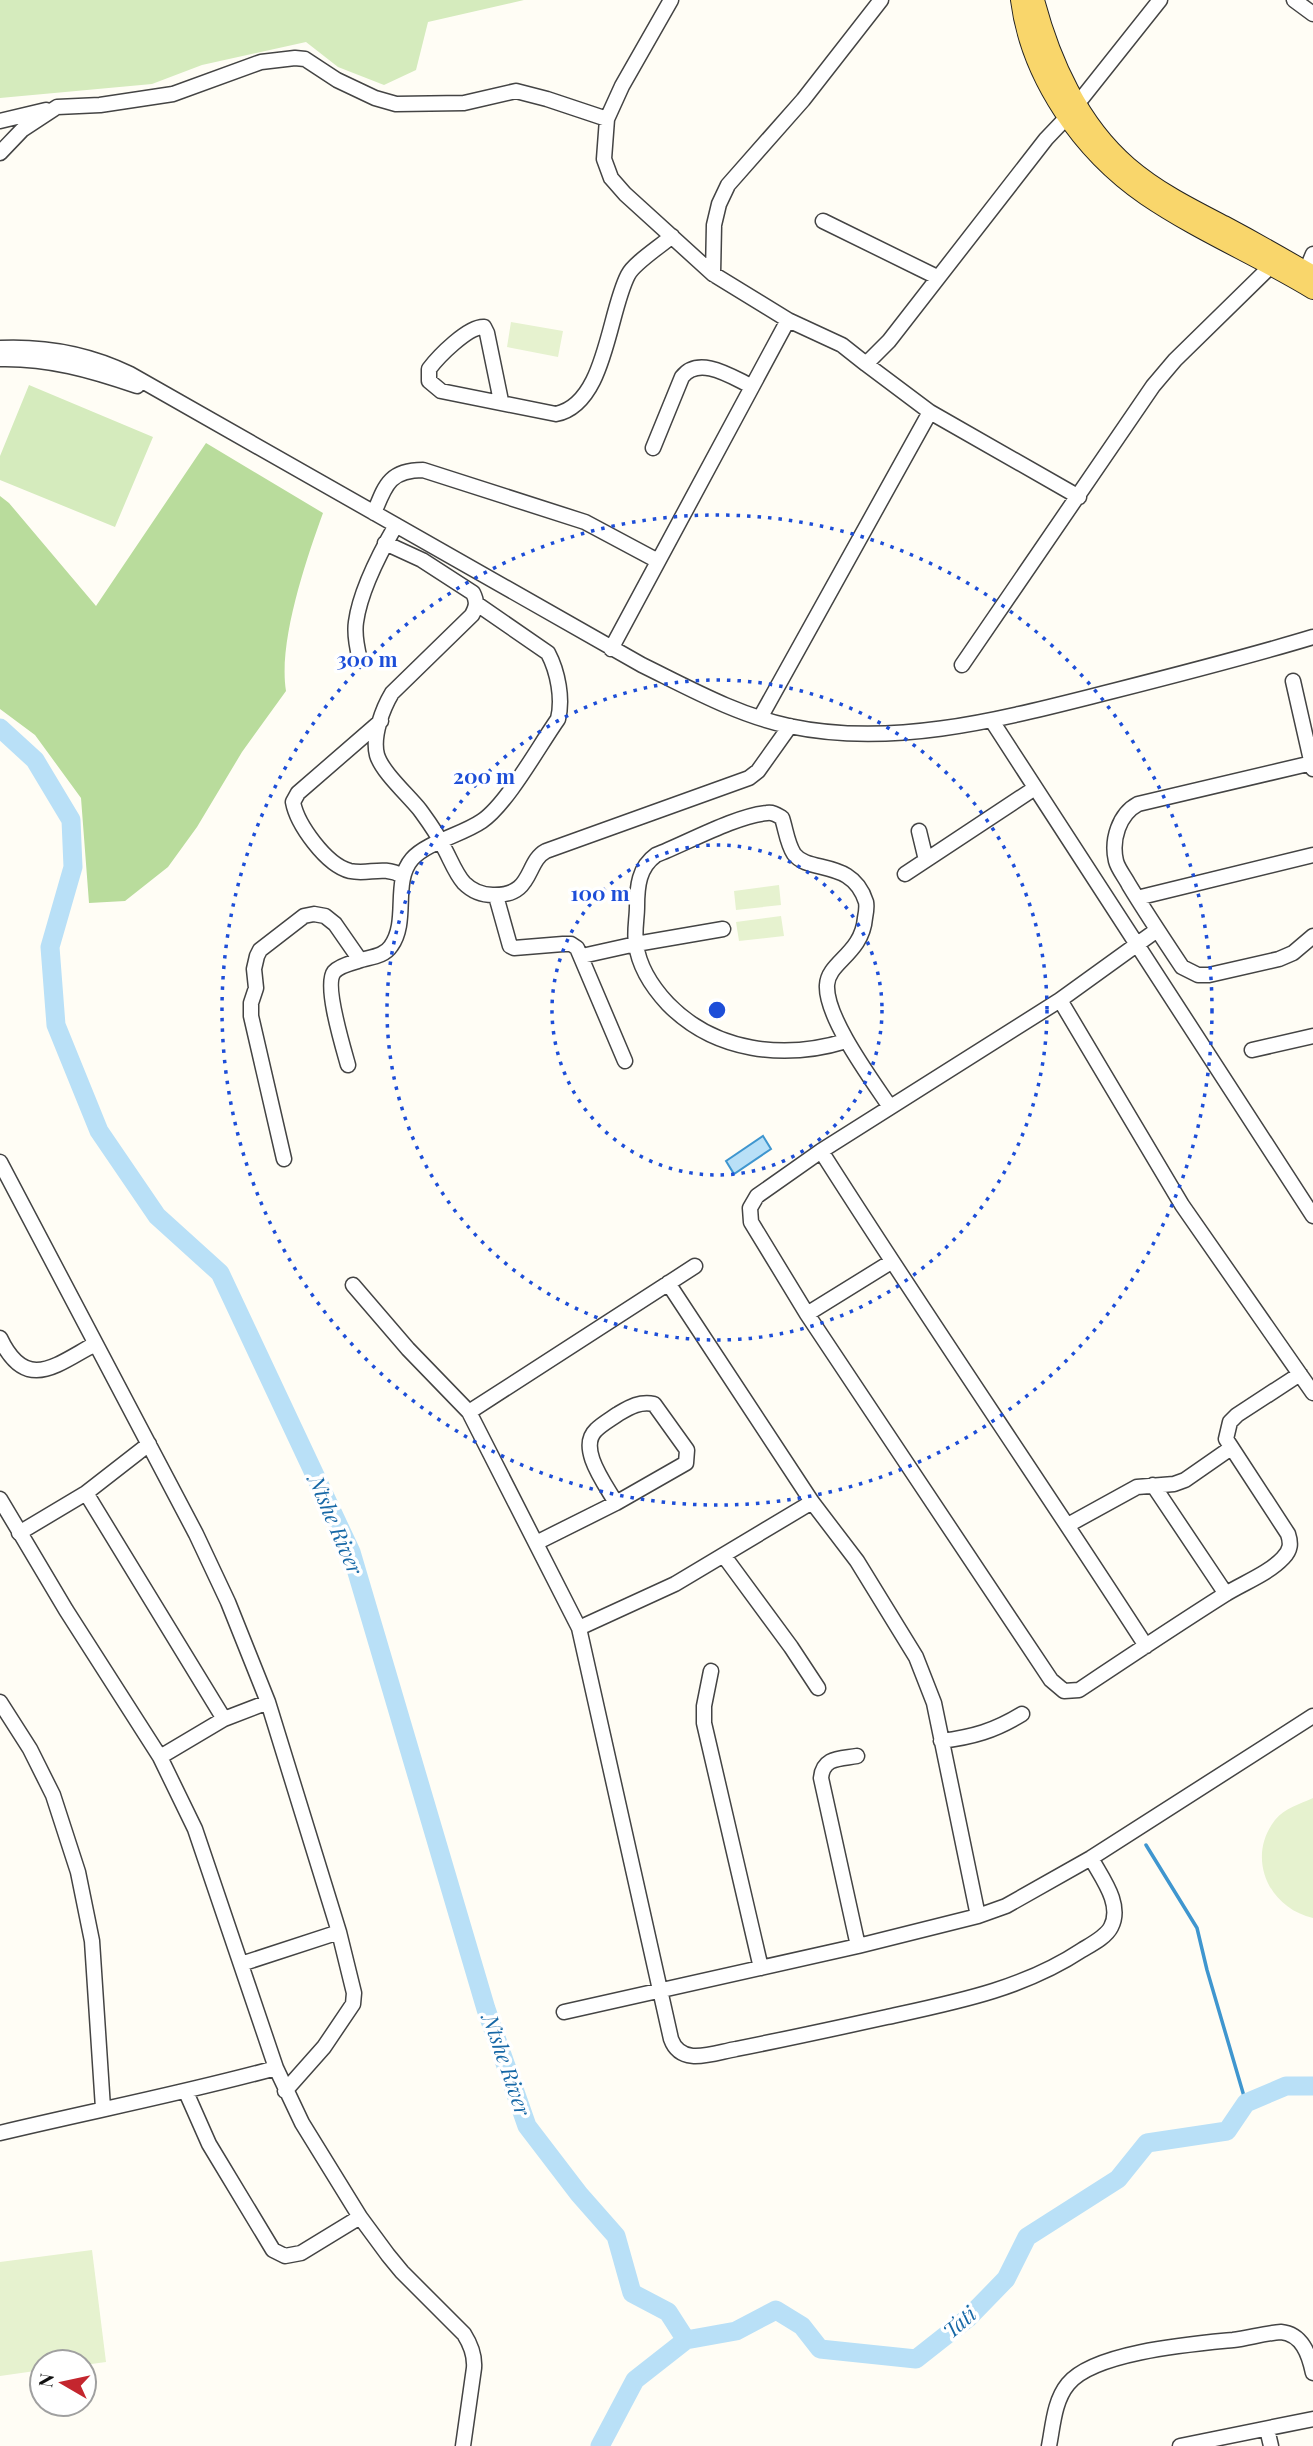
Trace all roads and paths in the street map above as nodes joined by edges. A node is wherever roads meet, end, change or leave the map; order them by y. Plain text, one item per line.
1 (671, 0) edge
2 (881, 0) edge
3 (1020, 0) edge
4 (1035, 0) edge
5 (1160, 0) edge
6 (1294, 0) edge
7 (1313, 14) edge
8 (57, 107) junction
9 (1072, 111) junction
10 (607, 119) junction
11 (0, 121) edge
12 (0, 153) edge
13 (823, 221) dead end
14 (672, 236) junction
15 (1313, 254) edge
16 (1270, 266) junction
17 (713, 274) junction
18 (937, 277) junction
19 (1308, 279) edge
20 (788, 320) junction
21 (0, 348) edge
22 (0, 359) edge
23 (866, 364) junction
24 (751, 386) junction
25 (171, 397) junction
26 (500, 401) junction
27 (930, 412) junction
28 (653, 448) dead end
29 (1079, 497) junction
30 (374, 513) junction
31 (396, 525) junction
32 (385, 543) junction
33 (658, 561) junction
34 (477, 604) junction
35 (1313, 637) edge
36 (611, 649) junction
37 (360, 660) dead end
38 (962, 665) dead end
39 (1293, 681) dead end
40 (760, 718) junction
41 (381, 721) junction
42 (992, 721) junction
43 (790, 726) junction
44 (1308, 727) edge
45 (1312, 766) edge
46 (1035, 788) junction
47 (919, 831) dead end
48 (441, 842) junction
49 (1313, 855) edge
50 (926, 860) junction
51 (905, 874) dead end
52 (403, 876) junction
53 (495, 896) junction
54 (1137, 898) junction
55 (723, 929) dead end
56 (1157, 930) junction
57 (1313, 936) edge
58 (636, 944) junction
59 (1136, 944) junction
60 (582, 956) junction
61 (360, 960) junction
62 (1059, 1000) junction
63 (1313, 1036) edge
64 (846, 1041) junction
65 (1252, 1050) dead end
66 (625, 1061) dead end
67 (348, 1065) dead end
68 (890, 1107) junction
69 (821, 1151) junction
70 (284, 1158) dead end
71 (0, 1161) edge
72 (1313, 1216) edge
73 (891, 1262) junction
74 (695, 1266) dead end
75 (668, 1283) junction
76 (353, 1285) dead end
77 (807, 1314) junction
78 (0, 1338) edge
79 (95, 1344) junction
80 (1300, 1374) junction
81 (1313, 1393) edge
82 (469, 1412) junction
83 (149, 1444) junction
84 (1230, 1448) junction
85 (1153, 1485) junction
86 (86, 1493) junction
87 (0, 1499) edge
88 (812, 1502) junction
89 (616, 1503) junction
90 (1068, 1525) junction
91 (19, 1533) junction
92 (536, 1542) junction
93 (724, 1556) junction
94 (1226, 1594) junction
95 (579, 1628) junction
96 (1146, 1646) junction
97 (711, 1671) dead end
98 (818, 1688) dead end
99 (0, 1702) edge
100 (268, 1702) junction
101 (1022, 1714) dead end
102 (1313, 1716) edge
103 (224, 1719) junction
104 (941, 1741) junction
105 (857, 1756) dead end
106 (160, 1757) junction
107 (1091, 1858) junction
108 (978, 1916) junction
109 (339, 1932) junction
110 (858, 1946) junction
111 (241, 1964) junction
112 (761, 1968) junction
113 (660, 1991) junction
114 (564, 2012) dead end
115 (276, 2068) junction
116 (285, 2091) junction
117 (186, 2092) junction
118 (103, 2108) junction
119 (0, 2133) edge
120 (360, 2217) junction
121 (1313, 2369) edge
122 (1313, 2419) edge
123 (1267, 2429) junction
124 (464, 2446) edge
125 (1049, 2446) edge
126 (1180, 2446) edge
127 (1271, 2446) edge

1 - 10 street
2 - 17 street
3 - 9 main road
4 - 9 main road
5 - 9 street
6 - 7 street
8 - 10 street
8 - 11 street
8 - 12 street
9 - 16 main road
9 - 18 street
9 - 19 main road
10 - 14 street
13 - 18 street
14 - 17 street
14 - 26 street
15 - 19 street
16 - 19 main road
16 - 29 street
17 - 20 street
18 - 23 street
20 - 23 street
20 - 24 street
21 - 25 street
22 - 25 street
23 - 27 street
24 - 28 street
24 - 33 street
25 - 30 street
26 - 26 street
27 - 29 street
27 - 40 street
29 - 38 street
30 - 31 street
30 - 33 street
31 - 32 street
31 - 36 street
32 - 34 street
32 - 37 street
33 - 36 street
34 - 41 street
34 - 48 street
35 - 42 street
36 - 40 street
39 - 44 street
40 - 43 street
41 - 48 street
41 - 52 street
42 - 43 street
42 - 46 street
43 - 53 street
44 - 45 street
45 - 54 street
46 - 50 street
46 - 59 street
47 - 50 street
48 - 52 street
48 - 53 street
49 - 54 street
50 - 51 street
52 - 61 street
53 - 60 street
54 - 56 street
55 - 58 street
56 - 57 street
56 - 59 street
58 - 60 street
58 - 64 street
58 - 64 street
59 - 62 street
59 - 72 street
60 - 66 street
61 - 67 street
61 - 70 street
62 - 68 street
62 - 80 street
63 - 65 street
64 - 68 street
68 - 69 street
69 - 73 street
69 - 77 street
71 - 79 street
73 - 77 street
73 - 90 street
74 - 75 street
75 - 82 street
75 - 88 street
76 - 82 street
77 - 96 street
78 - 79 street
79 - 83 street
80 - 81 street
80 - 84 street
82 - 92 street
83 - 86 street
83 - 100 street
84 - 85 street
84 - 94 street
85 - 90 street
85 - 94 street
86 - 91 street
86 - 103 street
87 - 91 street
88 - 93 street
88 - 104 street
89 - 89 street
89 - 92 street
90 - 96 street
91 - 106 street
92 - 95 street
93 - 95 street
93 - 98 street
94 - 96 street
95 - 113 street
97 - 112 street
99 - 118 street
100 - 103 street
100 - 109 street
101 - 104 street
102 - 107 street
103 - 106 street
104 - 108 street
105 - 110 street
106 - 111 street
107 - 108 street
107 - 113 street
108 - 110 street
109 - 111 street
109 - 116 street
110 - 112 street
111 - 115 street
112 - 113 street
113 - 114 street
115 - 116 street
115 - 117 street
116 - 120 street
117 - 118 street
117 - 120 street
118 - 119 street
120 - 124 street
121 - 125 street
122 - 123 street
123 - 126 street
123 - 127 street

